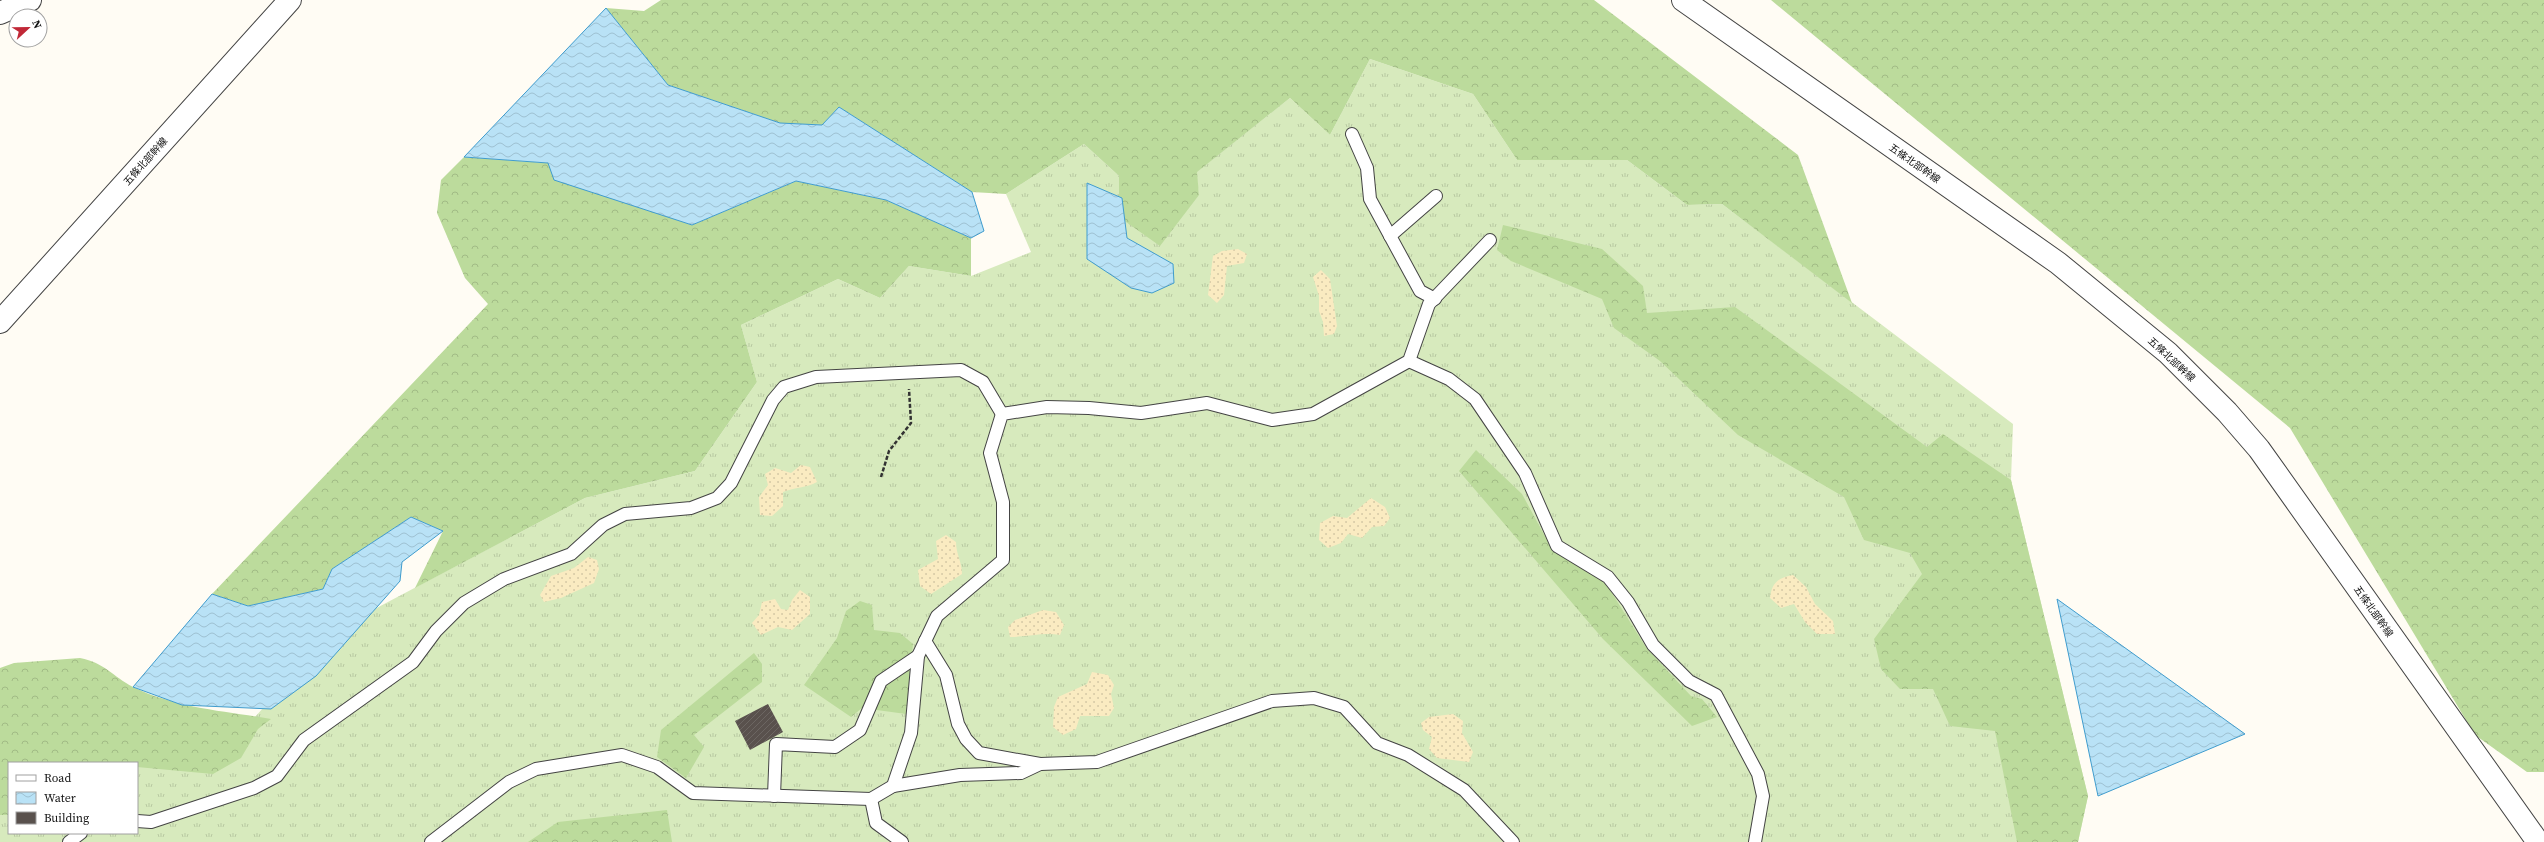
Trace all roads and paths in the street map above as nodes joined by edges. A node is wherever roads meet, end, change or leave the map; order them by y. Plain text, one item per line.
1 (30, 0) edge
2 (290, 0) edge
3 (1683, 0) edge
4 (0, 13) edge
5 (1352, 134) dead end
6 (1436, 196) dead end
7 (1390, 236) junction
8 (1490, 240) dead end
9 (1435, 299) junction
10 (0, 322) edge
11 (1409, 361) junction
12 (908, 373) junction
13 (1002, 414) junction
14 (881, 477) dead end
15 (925, 642) junction
16 (918, 656) junction
17 (1040, 764) junction
18 (893, 786) junction
19 (774, 796) junction
20 (871, 799) junction
21 (138, 821) edge
22 (80, 834) edge
23 (69, 842) edge
24 (431, 842) edge
25 (902, 842) edge
26 (1513, 842) edge
27 (1755, 842) edge
28 (2538, 842) edge

1 - 4 street
2 - 10 street, 五條北部幹線
3 - 28 street, 五條北部幹線
5 - 7 lane
6 - 7 lane
7 - 9 lane
8 - 9 lane
9 - 11 lane
11 - 13 lane
11 - 27 lane
12 - 13 lane
12 - 14 path
12 - 21 lane
13 - 15 lane
15 - 16 lane
15 - 17 lane
16 - 18 lane
16 - 19 lane
17 - 18 lane
17 - 26 lane
18 - 20 lane
19 - 20 lane
19 - 24 lane
20 - 25 lane
22 - 23 lane

